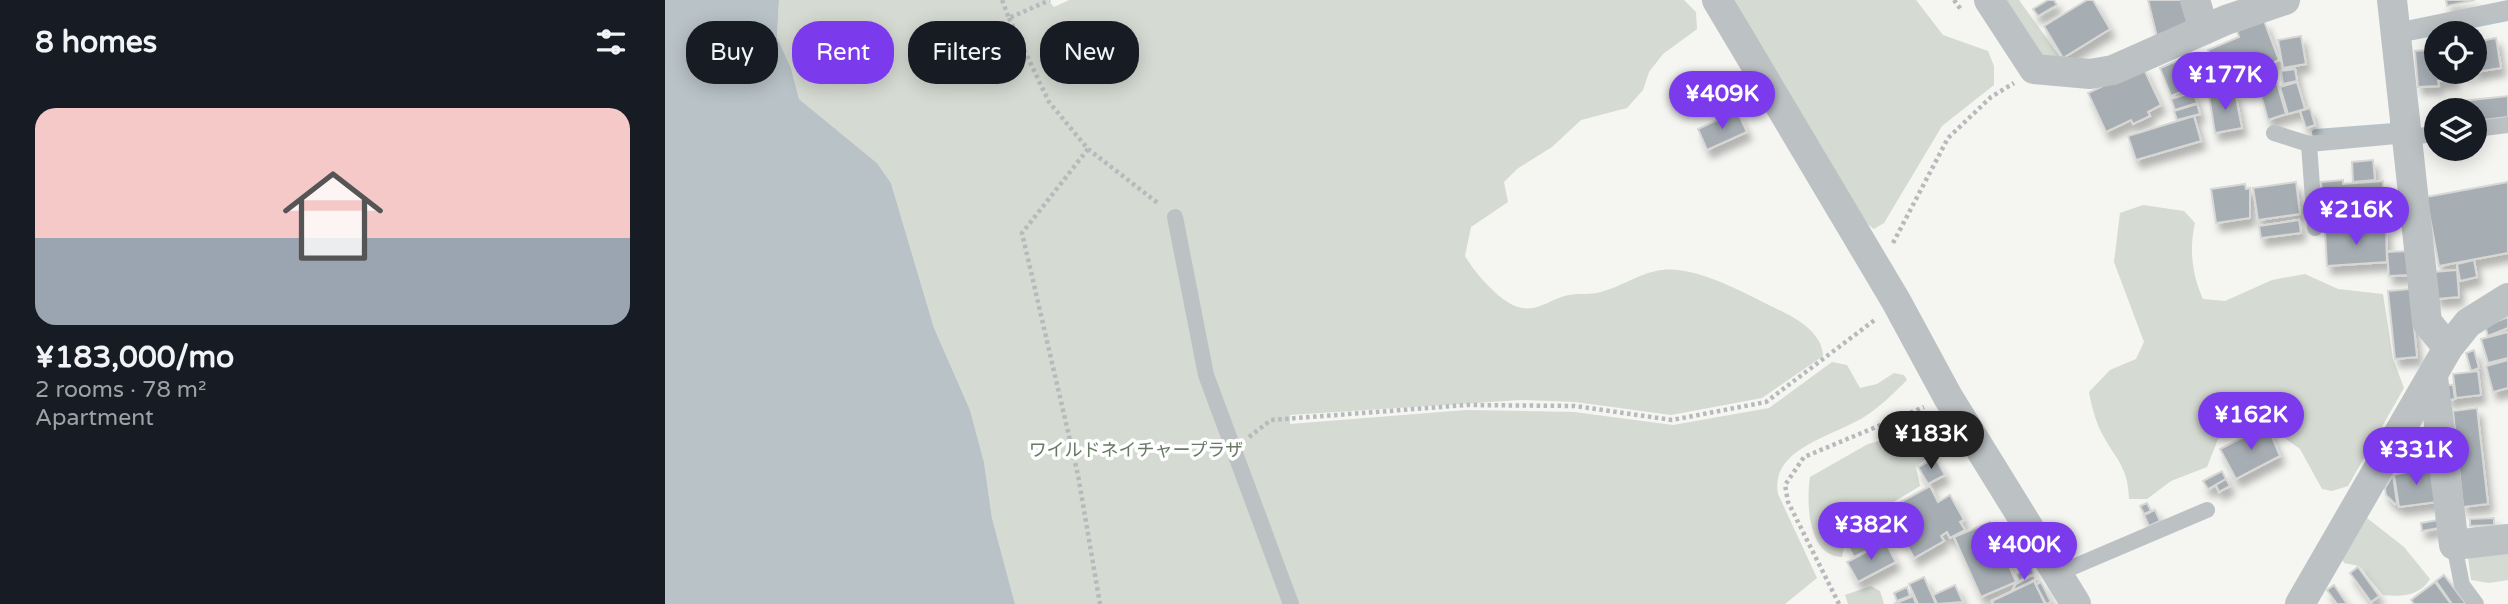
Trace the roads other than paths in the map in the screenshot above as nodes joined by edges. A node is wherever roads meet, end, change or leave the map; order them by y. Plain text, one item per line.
1 (1717, 0) edge
2 (1989, 0) edge
3 (2195, 0) edge
4 (2285, 0) edge
5 (2392, 0) edge
6 (2508, 8) edge
7 (2204, 30) junction
8 (2396, 32) junction
9 (2508, 125) edge
10 (2487, 128) edge
11 (2274, 133) dead end
12 (2417, 135) edge
13 (2309, 144) junction
14 (1175, 217) road end
15 (2315, 228) dead end
16 (2508, 298) edge
17 (2448, 348) junction
18 (2433, 377) junction
19 (2207, 510) dead end
20 (2508, 539) edge
21 (2454, 545) junction
22 (2059, 573) junction
23 (1291, 604) edge
24 (2076, 604) edge
25 (2299, 604) edge
26 (2476, 604) edge

1 - 22 street
2 - 7 street
3 - 7 street
4 - 7 street
5 - 8 street
6 - 8 lane
8 - 12 street
9 - 10 lane
11 - 13 lane
12 - 13 lane
12 - 17 street
13 - 15 lane
14 - 23 lane
16 - 17 street
17 - 18 street
18 - 21 street
18 - 25 street
19 - 22 lane
20 - 21 street
21 - 26 lane
22 - 24 street

